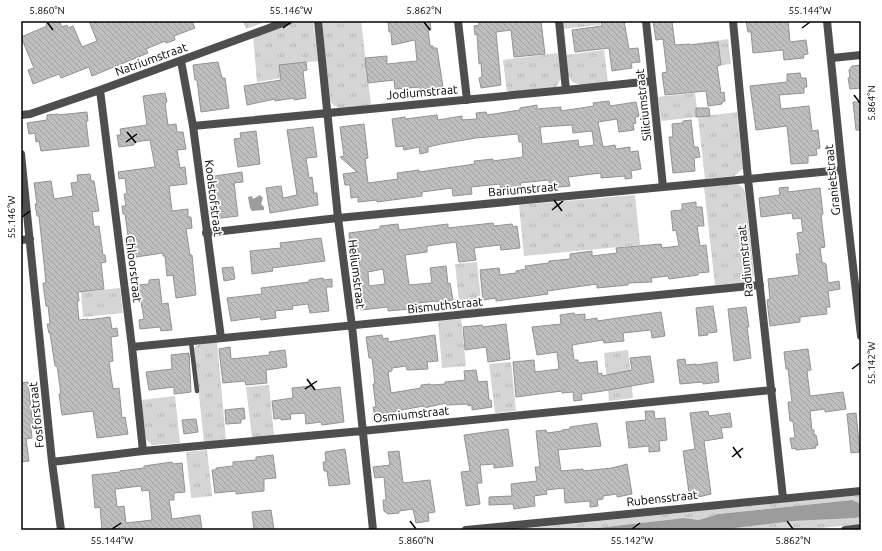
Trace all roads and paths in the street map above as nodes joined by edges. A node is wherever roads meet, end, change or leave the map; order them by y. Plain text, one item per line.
1 (288, 21) edge
2 (318, 21) edge
3 (458, 21) edge
4 (559, 21) edge
5 (646, 21) edge
6 (733, 21) edge
7 (828, 21) edge
8 (861, 55) edge
9 (832, 58) junction
10 (181, 61) junction
11 (652, 81) junction
12 (100, 90) junction
13 (566, 90) junction
14 (467, 100) junction
15 (328, 113) junction
16 (21, 115) edge
17 (193, 126) junction
18 (21, 154) edge
19 (842, 170) junction
20 (748, 179) junction
21 (663, 187) junction
22 (338, 218) junction
23 (206, 233) junction
24 (30, 239) junction
25 (21, 240) edge
26 (760, 285) junction
27 (352, 326) junction
28 (861, 336) edge
29 (221, 338) junction
30 (191, 342) junction
31 (132, 347) junction
32 (772, 390) junction
33 (197, 391) dead end
34 (362, 431) junction
35 (143, 451) junction
36 (52, 462) junction
37 (861, 491) edge
38 (784, 498) junction
39 (861, 528) edge
40 (61, 530) edge
41 (373, 530) edge
42 (466, 530) edge
43 (845, 530) edge

1 - 10 street, Natriumstraat
2 - 15 street, Heliumstraat
3 - 14 street
4 - 13 street
5 - 11 street, Siliciumstraat
6 - 20 street, Radiumstraat
7 - 9 street, Granietstraat
8 - 9 street
9 - 19 street, Granietstraat
10 - 12 street, Natriumstraat
10 - 17 street, Koolstofstraat
11 - 13 street, Jodiumstraat
11 - 21 street, Siliciumstraat
12 - 16 street, Natriumstraat
12 - 31 street, Chloorstraat
13 - 14 street, Jodiumstraat
14 - 15 street, Jodiumstraat
15 - 17 street, Jodiumstraat
15 - 22 street, Heliumstraat
17 - 23 street, Koolstofstraat
18 - 24 street, Fosforstraat
19 - 20 street, Bariumstraat
19 - 28 street, Granietstraat
20 - 21 street, Bariumstraat
20 - 26 street, Radiumstraat
21 - 22 street, Bariumstraat
22 - 23 street, Bariumstraat
22 - 27 street, Heliumstraat
23 - 29 street, Koolstofstraat
24 - 25 street
24 - 36 street, Fosforstraat
26 - 27 street, Bismuthstraat
26 - 32 street, Radiumstraat
27 - 29 street, Bismuthstraat
27 - 34 street, Heliumstraat
29 - 30 street, Bismuthstraat
30 - 31 street, Bismuthstraat
30 - 33 lane
31 - 35 street, Chloorstraat
32 - 34 street, Osmiumstraat
32 - 38 street, Radiumstraat
34 - 35 street, Osmiumstraat
34 - 41 street, Heliumstraat
35 - 36 street, Osmiumstraat
36 - 40 street, Fosforstraat
37 - 38 street, Rubensstraat
38 - 42 street, Rubensstraat
39 - 43 street

